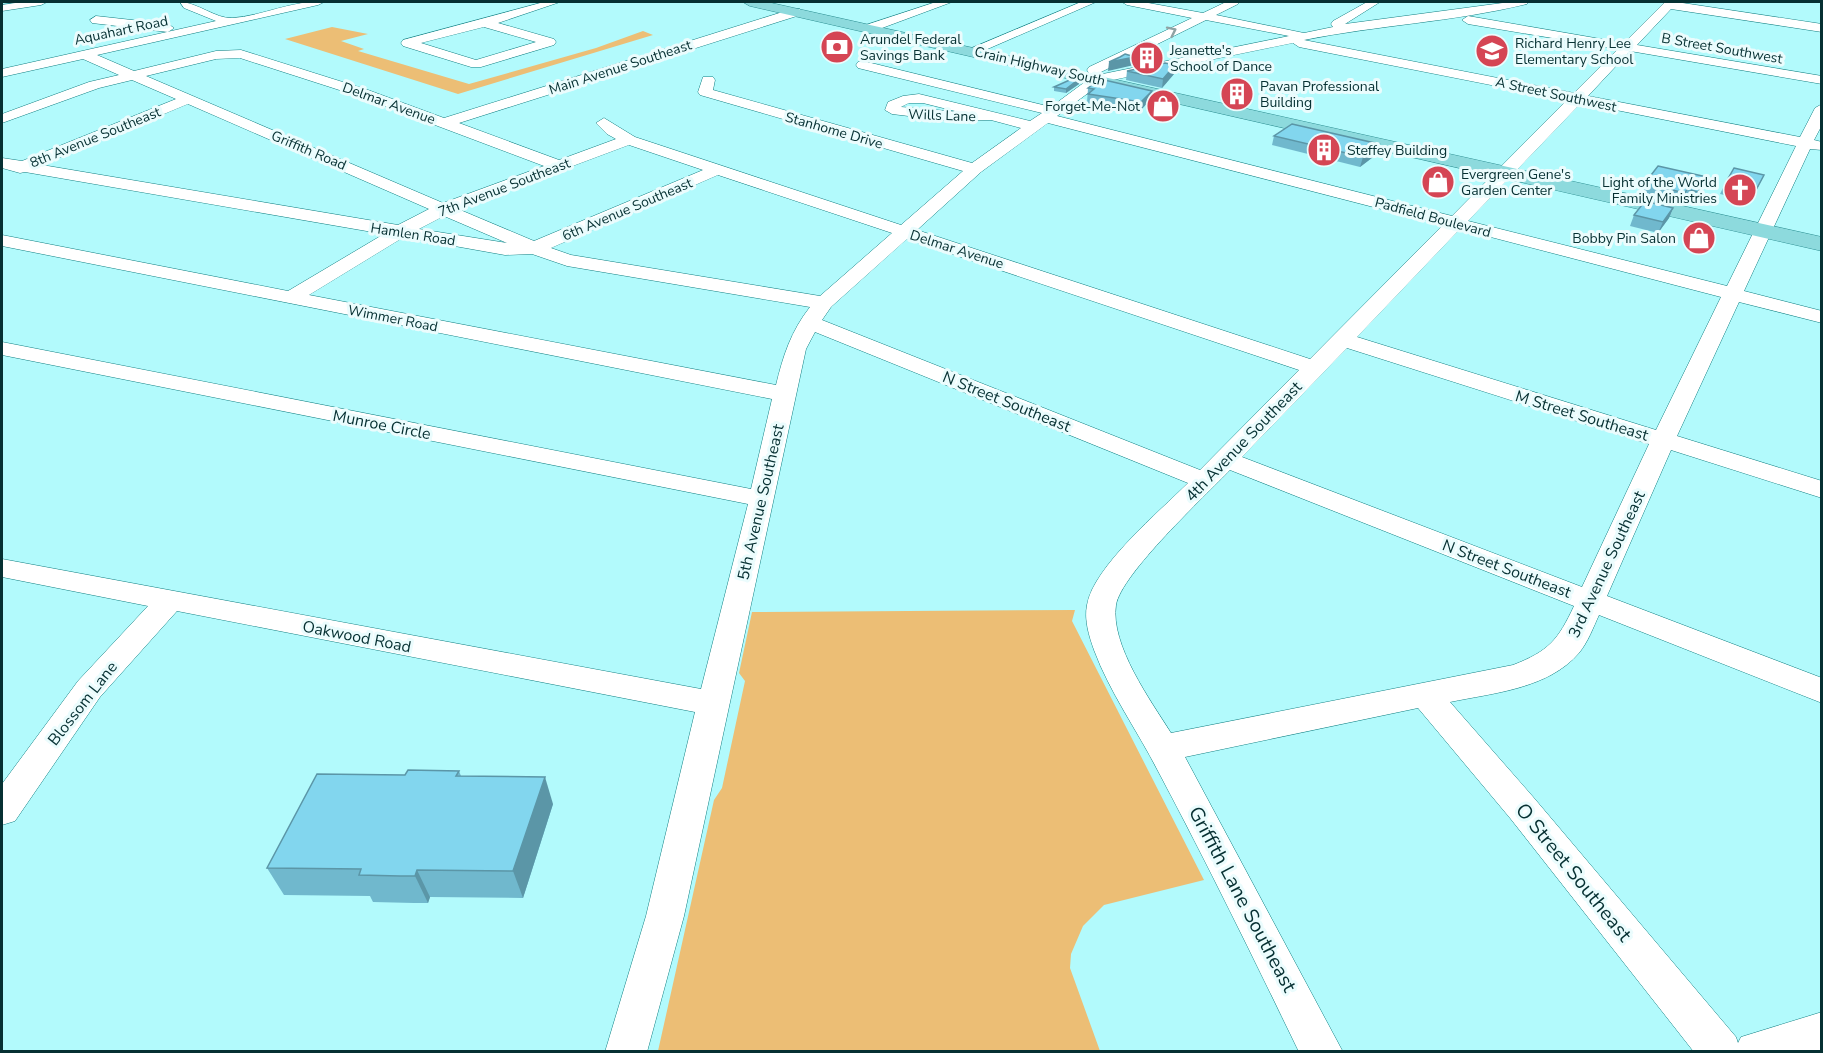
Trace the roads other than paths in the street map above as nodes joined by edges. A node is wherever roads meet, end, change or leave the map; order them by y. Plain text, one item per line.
1 (41, 2) edge
2 (185, 2) edge
3 (318, 2) edge
4 (554, 2) edge
5 (750, 2) edge
6 (946, 2) edge
7 (1090, 2) edge
8 (1127, 2) edge
9 (1234, 2) edge
10 (1374, 2) edge
11 (1495, 2) edge
12 (1518, 3) edge
13 (1670, 3) edge
14 (799, 7) edge
15 (2, 8) edge
16 (1440, 15) junction
17 (1204, 16) junction
18 (96, 20) dead end
19 (229, 22) junction
20 (484, 23) junction
21 (870, 28) junction
22 (1821, 28) edge
23 (190, 30) junction
24 (1327, 32) junction
25 (1308, 36) junction
26 (1291, 41) junction
27 (1627, 47) junction
28 (970, 51) junction
29 (83, 54) junction
30 (2, 63) edge
31 (863, 65) dead end
32 (16, 69) junction
33 (2, 73) edge
34 (133, 75) junction
35 (1090, 77) junction
36 (708, 80) dead end
37 (1821, 80) edge
38 (1577, 98) junction
39 (189, 99) junction
40 (1821, 108) edge
41 (992, 116) junction
42 (1042, 118) junction
43 (2, 119) edge
44 (444, 123) junction
45 (604, 123) dead end
46 (629, 140) junction
47 (1804, 143) junction
48 (1821, 146) edge
49 (2, 163) edge
50 (560, 166) junction
51 (21, 167) junction
52 (719, 169) junction
53 (975, 169) junction
54 (1504, 172) junction
55 (2, 175) edge
56 (445, 208) junction
57 (1454, 223) junction
58 (905, 231) junction
59 (1761, 231) junction
60 (400, 232) junction
61 (2, 242) edge
62 (1821, 244) edge
63 (534, 248) junction
64 (1732, 294) junction
65 (290, 298) junction
66 (817, 312) junction
67 (1821, 317) edge
68 (1341, 339) junction
69 (2, 348) edge
70 (1314, 368) junction
71 (784, 394) junction
72 (1663, 440) junction
73 (1226, 459) junction
74 (1204, 481) junction
75 (1821, 490) edge
76 (762, 499) junction
77 (2, 568) edge
78 (170, 600) junction
79 (1590, 601) junction
80 (1821, 690) edge
81 (1425, 695) junction
82 (713, 703) junction
83 (1163, 748) junction
84 (2, 811) edge
85 (1821, 1032) edge
86 (626, 1052) edge
87 (1322, 1052) edge
88 (1721, 1052) edge
89 (1756, 1052) edge

1 - 15 street
2 - 19 street
3 - 19 street, Aquahart Road
4 - 20 street
5 - 14 main road, Crain Highway South
6 - 21 street
7 - 28 street
8 - 17 street
9 - 17 street
10 - 24 street
11 - 12 street
12 - 16 street
13 - 22 street
13 - 27 street, 4th Avenue Southeast
14 - 21 main road, Crain Highway South
14 - 44 street, Main Avenue Southeast
16 - 24 street
16 - 27 street, B Street Southwest
17 - 25 street
35 -> 17 street
18 - 23 street
19 - 23 street, Aquahart Road
20 - 20 street
21 - 28 main road, Crain Highway South
23 - 29 street, Aquahart Road
24 - 25 street
25 - 26 street
26 - 35 street
26 - 38 street, A Street Southwest
27 - 37 street, B Street Southwest
27 - 38 street, 4th Avenue Southeast
28 - 35 main road, Crain Highway South
29 - 32 street, Aquahart Road
29 - 34 street, Griffith Road
30 - 32 street
31 - 42 street, Wills Lane
32 - 33 street, Aquahart Road
34 - 39 street, Griffith Road
34 - 43 street, Delmar Avenue
34 - 44 street, Delmar Avenue
35 - 42 street, 5th Avenue Southeast
35 - 54 main road, Crain Highway South
36 - 53 street, Stanhome Drive
38 - 47 street, A Street Southwest
38 - 54 street, 4th Avenue Southeast
39 - 51 street, 8th Avenue Southeast
39 - 56 street, Griffith Road
40 - 47 street, 3rd Avenue Southeast
41 - 41 street, Wills Lane
41 - 42 street, Wills Lane
42 - 53 street, 5th Avenue Southeast
42 - 57 street, Padfield Boulevard
44 - 50 street, Delmar Avenue
45 - 46 street, Delmar Avenue
46 - 50 street, 7th Avenue Southeast
46 - 52 street, Delmar Avenue
47 - 48 street, A Street Southwest
47 - 59 street, 3rd Avenue Southeast
49 - 51 street, Hamlen Road
50 - 56 street, 7th Avenue Southeast
51 - 55 street, 8th Avenue Southeast
51 - 60 street, Hamlen Road
52 - 58 street, Delmar Avenue
52 - 63 street, 6th Avenue Southeast
53 - 58 street, 5th Avenue Southeast
54 - 57 street, 4th Avenue Southeast
54 - 59 main road, Crain Highway South
56 - 60 street, 7th Avenue Southeast
56 - 63 street, Griffith Road
57 - 64 street, Padfield Boulevard
57 - 68 street, 4th Avenue Southeast
58 - 66 street, 5th Avenue Southeast
58 - 70 street, Delmar Avenue
59 - 62 main road, Crain Highway South
59 - 64 street, 3rd Avenue Southeast
60 - 63 street, Hamlen Road
60 - 65 street, 7th Avenue Southeast
61 - 65 street, Wimmer Road
63 - 66 street, Hamlen Road
64 - 67 street, Padfield Boulevard
64 - 72 street, 3rd Avenue Southeast
65 - 71 street, Wimmer Road
66 - 71 street, 5th Avenue Southeast
66 - 74 street, N Street Southeast
68 - 70 street, 4th Avenue Southeast
68 - 72 street, M Street Southeast
69 - 76 street, Munroe Circle
70 - 73 street, 4th Avenue Southeast
71 - 76 street, 5th Avenue Southeast
72 - 75 street, M Street Southeast
72 - 79 street, 3rd Avenue Southeast
73 - 74 street, 4th Avenue Southeast
73 - 79 street, N Street Southeast
74 - 83 street, 4th Avenue Southeast
76 - 82 street, 5th Avenue Southeast
77 - 78 street, Oakwood Road
78 - 82 street, Oakwood Road
78 - 84 street, Blossom Lane
79 - 80 street, N Street Southeast
79 - 81 street, 3rd Avenue Southeast
81 - 83 street, 3rd Avenue Southeast
81 - 88 street, O Street Southeast
82 - 86 street, 5th Avenue Southeast
83 - 87 street, Griffith Lane Southeast
85 - 89 street

